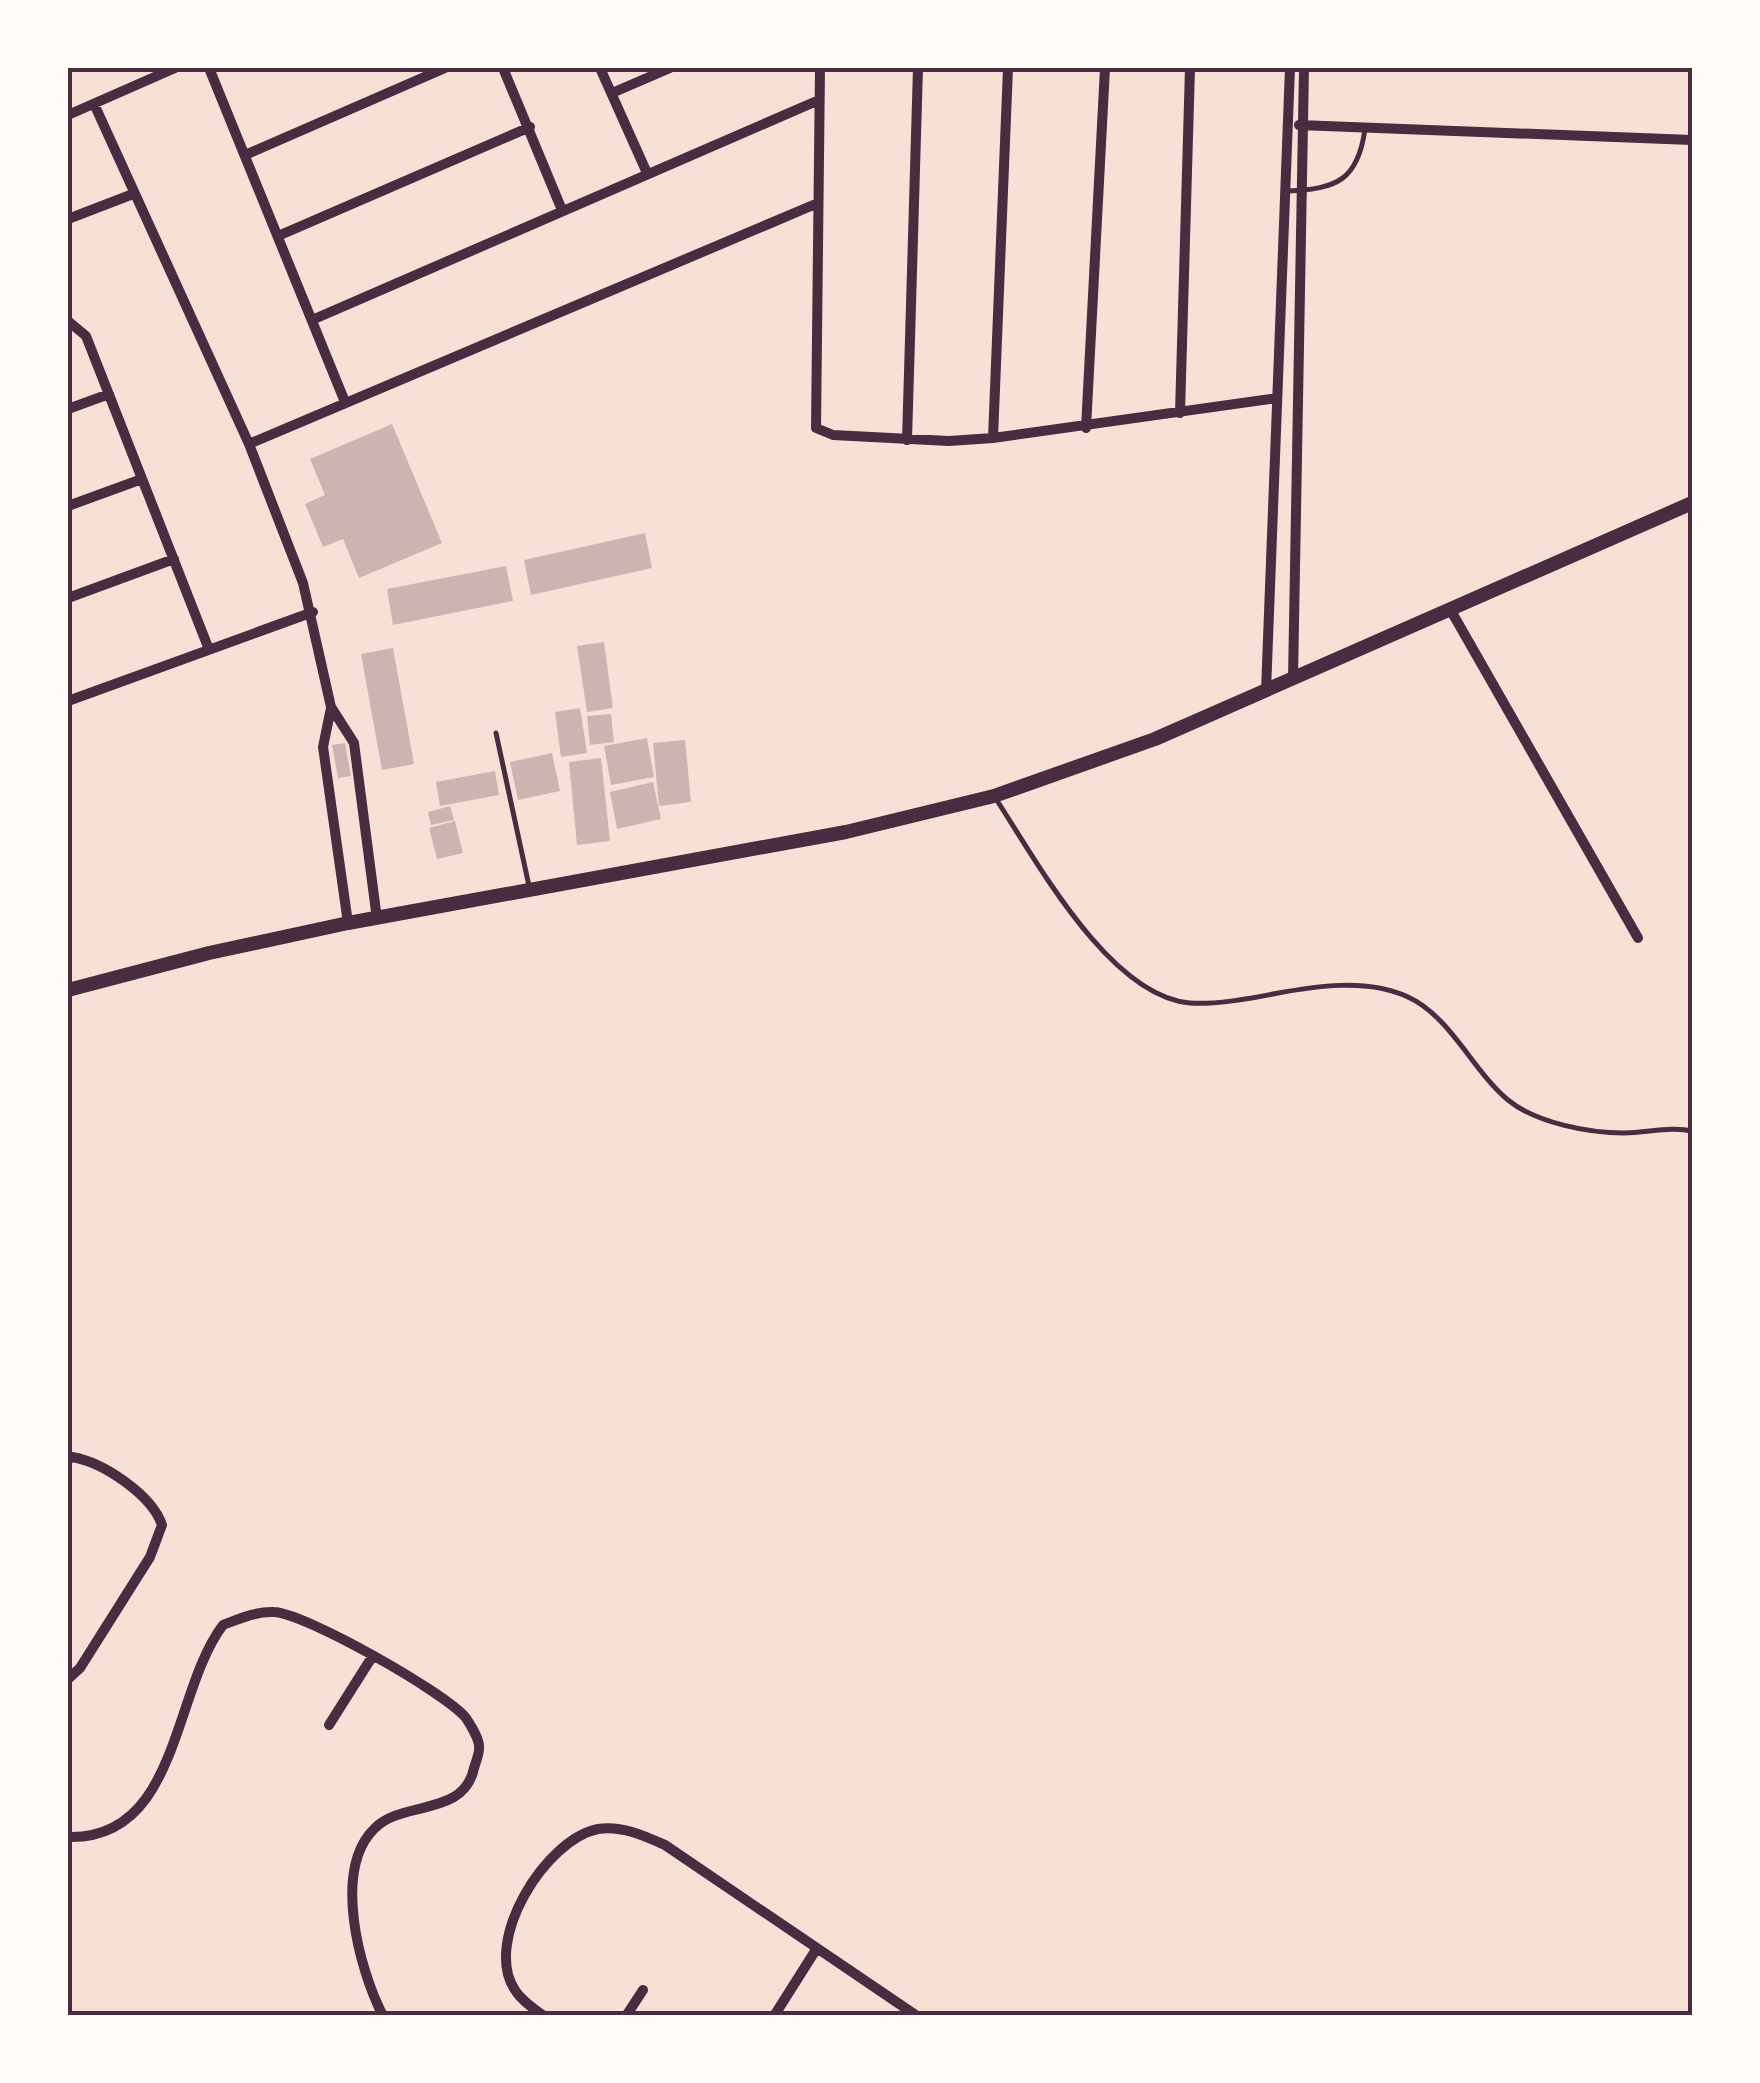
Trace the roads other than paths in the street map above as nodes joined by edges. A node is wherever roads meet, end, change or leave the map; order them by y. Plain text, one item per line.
1 (175, 68) edge
2 (209, 68) edge
3 (444, 68) edge
4 (502, 68) edge
5 (600, 68) edge
6 (670, 68) edge
7 (820, 68) edge
8 (918, 68) edge
9 (1008, 68) edge
10 (1106, 68) edge
11 (1190, 68) edge
12 (1290, 68) edge
13 (1304, 68) edge
14 (612, 93) junction
15 (820, 100) junction
16 (95, 106) junction
17 (68, 115) edge
18 (1288, 124) junction
19 (1302, 125) junction
20 (530, 127) junction
21 (1365, 128) junction
22 (1692, 140) edge
23 (245, 155) junction
24 (647, 173) junction
25 (1301, 190) junction
26 (1285, 191) junction
27 (133, 194) junction
28 (818, 203) junction
29 (562, 210) junction
30 (68, 218) edge
31 (278, 236) junction
32 (68, 320) edge
33 (312, 320) junction
34 (109, 394) junction
35 (1277, 398) junction
36 (346, 402) junction
37 (68, 410) edge
38 (1180, 413) junction
39 (1086, 428) junction
40 (993, 438) junction
41 (907, 440) junction
42 (249, 444) junction
43 (142, 479) junction
44 (1692, 502) edge
45 (68, 506) edge
46 (174, 559) junction
47 (68, 598) edge
48 (1450, 609) junction
49 (313, 612) junction
50 (208, 648) junction
51 (1293, 679) junction
52 (1266, 691) junction
53 (68, 701) edge
54 (331, 707) junction
55 (496, 733) dead end
56 (994, 796) junction
57 (530, 890) junction
58 (378, 918) junction
59 (348, 923) junction
60 (1638, 938) dead end
61 (68, 990) edge
62 (1692, 1130) edge
63 (68, 1460) edge
64 (372, 1657) junction
65 (68, 1679) edge
66 (329, 1725) dead end
67 (68, 1837) edge
68 (818, 1948) junction
69 (643, 1990) dead end
70 (383, 2016) edge
71 (544, 2016) edge
72 (626, 2016) edge
73 (774, 2016) edge
74 (918, 2016) edge

1 - 16 street
2 - 23 street
3 - 23 street
4 - 20 street
5 - 14 street
6 - 14 street
7 - 15 street
8 - 41 street
9 - 40 street
10 - 39 street
11 - 38 street
12 - 18 street
13 - 19 street
14 - 24 street
15 - 24 street
15 - 28 street
16 - 17 street
16 - 27 street
18 - 19 street
18 - 26 street
19 - 21 street
19 - 25 street
20 - 29 street
20 - 31 street
21 - 22 street
21 - 25 lane
23 - 31 street
24 - 29 street
25 - 26 lane
25 - 51 street
26 - 35 street
27 - 30 street
27 - 42 street
28 - 36 street
28 - 41 street
29 - 33 street
31 - 33 street
32 - 34 street
33 - 36 street
34 - 37 street
34 - 43 street
35 - 38 street
35 - 52 street
36 - 42 street
38 - 39 street
39 - 40 street
40 - 41 street
42 - 49 street
43 - 45 street
43 - 46 street
44 - 48 main road
46 - 47 street
46 - 50 street
48 - 51 main road
48 - 60 street
49 - 50 street
49 - 54 street
50 - 53 street
51 - 52 main road
52 - 56 main road
54 - 58 street
54 - 59 street
55 - 57 lane
56 - 57 main road
56 - 62 lane
57 - 58 main road
58 - 59 main road
59 - 61 main road
63 - 65 street
64 - 66 street
64 - 67 street
64 - 70 street
68 - 71 street
68 - 73 street
68 - 74 street
69 - 72 street

